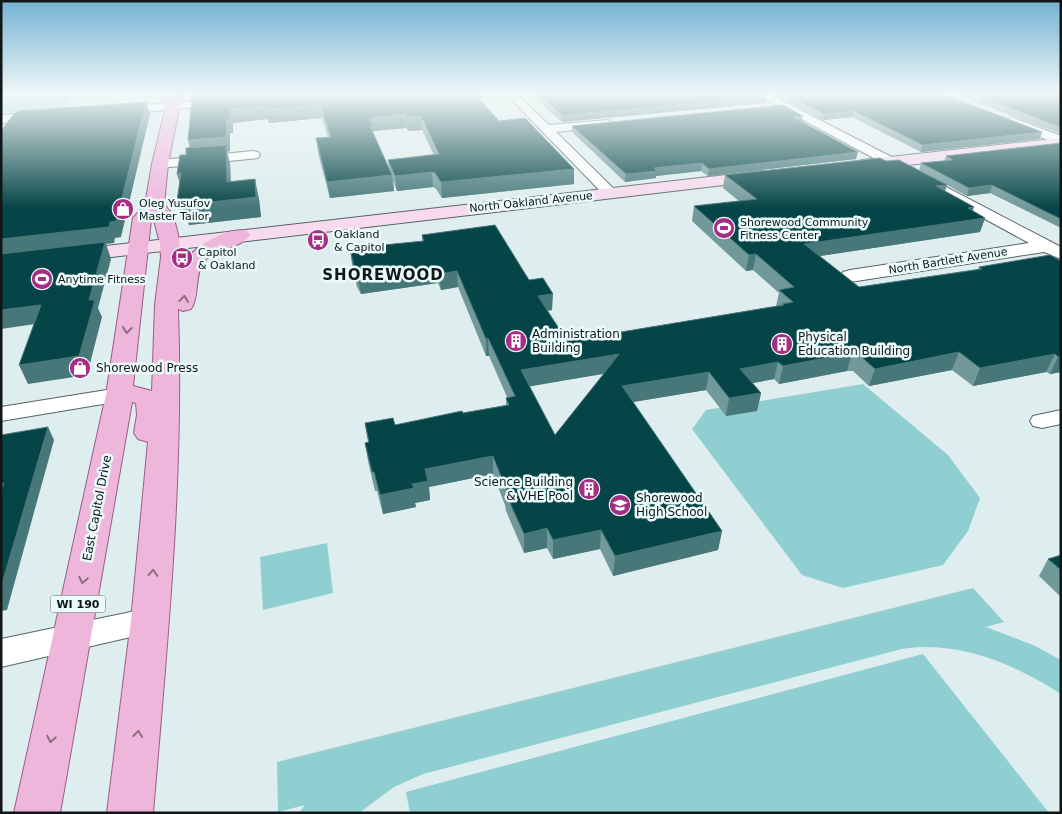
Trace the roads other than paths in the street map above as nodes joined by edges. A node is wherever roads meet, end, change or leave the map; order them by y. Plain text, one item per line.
1 (167, 132) edge
2 (551, 132) edge
3 (834, 132) edge
4 (1036, 132) edge
5 (1061, 142) edge
6 (253, 155) dead end
7 (890, 162) junction
8 (160, 164) junction
9 (844, 167) edge
10 (777, 174) edge
11 (610, 193) junction
12 (154, 207) junction
13 (240, 235) junction
14 (170, 243) junction
15 (138, 247) junction
16 (1053, 250) edge
17 (1, 264) edge
18 (850, 276) dead end
19 (167, 362) junction
20 (119, 395) junction
21 (1, 414) edge
22 (157, 523) junction
23 (150, 621) junction
24 (72, 637) junction
25 (1, 652) edge
26 (37, 813) edge
27 (130, 813) edge

1 - 8 main road, East Capitol Drive / WI 190
2 - 11 street
3 - 7 street
4 - 5 street
5 - 7 main road
6 - 8 street
7 - 9 main road
7 - 16 street
8 - 12 main road, East Capitol Drive / WI 190
10 - 11 main road, North Oakland Avenue
11 - 13 main road, North Oakland Avenue
12 - 14 main road
12 - 15 main road, East Capitol Drive / WI 190
13 - 14 main road, North Oakland Avenue
19 -> 13 main road
14 - 15 main road, North Oakland Avenue
14 - 19 main road
15 - 17 main road, North Oakland Avenue
15 -> 20 main road, East Capitol Drive / WI 190
16 - 18 street, North Bartlett Avenue
19 - 22 main road
20 - 21 street
20 - 22 main road
20 -> 24 main road, East Capitol Drive / WI 190
23 -> 22 main road
23 - 24 street
27 -> 23 main road
24 - 25 street
24 -> 26 main road, East Capitol Drive / WI 190

